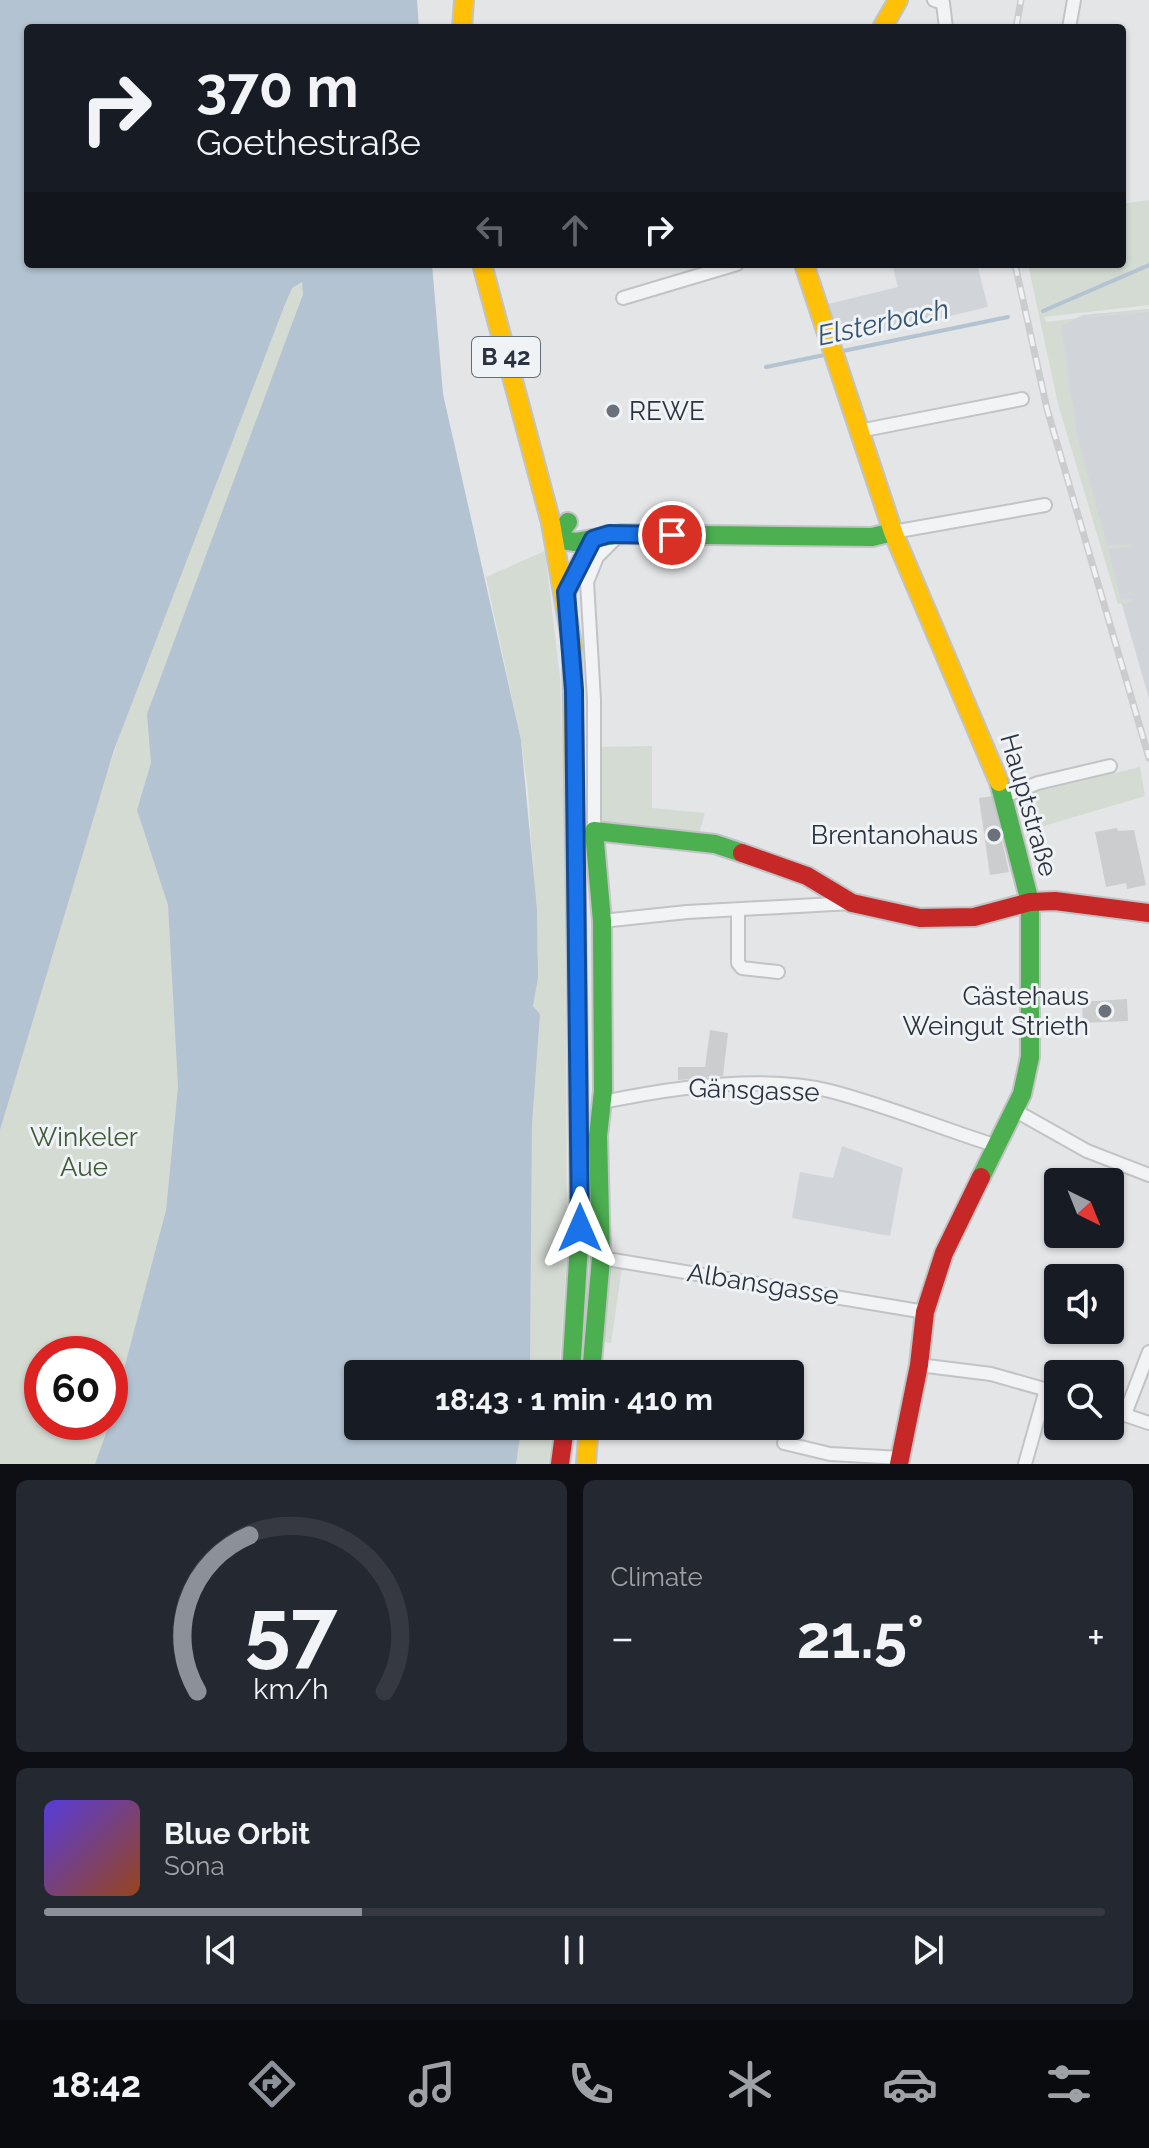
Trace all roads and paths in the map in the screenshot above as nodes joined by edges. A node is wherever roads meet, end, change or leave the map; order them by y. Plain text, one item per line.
1 (464, 0) edge
2 (898, 0) edge
3 (934, 0) edge
4 (1074, 0) edge
5 (462, 24) edge
6 (884, 24) edge
7 (946, 24) edge
8 (1070, 24) edge
9 (483, 268) edge
10 (724, 268) edge
11 (805, 268) edge
12 (623, 298) dead end
13 (1022, 399) dead end
14 (859, 431) junction
15 (545, 499) junction
16 (1045, 505) dead end
17 (568, 522) junction
18 (893, 532) junction
19 (607, 535) junction
20 (555, 539) junction
21 (566, 592) junction
22 (1110, 766) dead end
23 (1005, 796) junction
24 (594, 831) junction
25 (1030, 902) junction
26 (852, 903) junction
27 (738, 910) junction
28 (1149, 913) edge
29 (602, 921) junction
30 (778, 972) dead end
31 (603, 1102) junction
32 (1016, 1111) junction
33 (994, 1145) junction
34 (1149, 1175) edge
35 (601, 1258) junction
36 (925, 1312) junction
37 (1149, 1352) edge
38 (572, 1360) edge
39 (592, 1360) edge
40 (919, 1365) junction
41 (1044, 1390) edge
42 (1044, 1413) edge
43 (1125, 1414) joint
44 (1149, 1423) edge
45 (563, 1440) edge
46 (588, 1440) edge
47 (784, 1443) dead end
48 (900, 1461) edge
49 (560, 1464) edge
50 (586, 1464) edge
51 (1025, 1464) edge

1 - 5 main road
2 - 6 main road
3 - 7 street
4 - 8 street
9 - 15 main road, B 42
10 - 12 street
11 - 14 main road, Hauptstraße
13 - 14 street
14 - 18 main road, Hauptstraße
15 - 17 main road
15 - 20 main road, B 42
16 - 18 street
17 - 19 main road
17 - 20 main road
18 - 19 main road
18 - 23 main road, Hauptstraße
19 - 20 main road
19 - 21 main road
19 - 24 street
20 - 21 main road, B 42
21 - 38 main road, B 42
22 - 23 street
23 - 25 main road, Hauptstraße
24 - 26 main road
24 - 29 main road
25 - 26 main road
25 - 28 main road
25 - 32 main road, Hauptstraße
26 - 27 street
27 - 29 street
27 - 30 street
29 - 31 main road
31 - 33 street, Gänsgasse
31 - 35 main road
32 - 33 main road, Hauptstraße
32 - 34 street
33 - 36 main road, Hauptstraße
35 - 36 street, Albansgasse
35 - 39 main road
36 - 40 main road, Hauptstraße
37 - 43 street
40 - 41 street
40 - 48 main road, Hauptstraße
42 - 51 street
43 - 44 street
45 - 49 main road
46 - 50 main road
47 - 48 street

